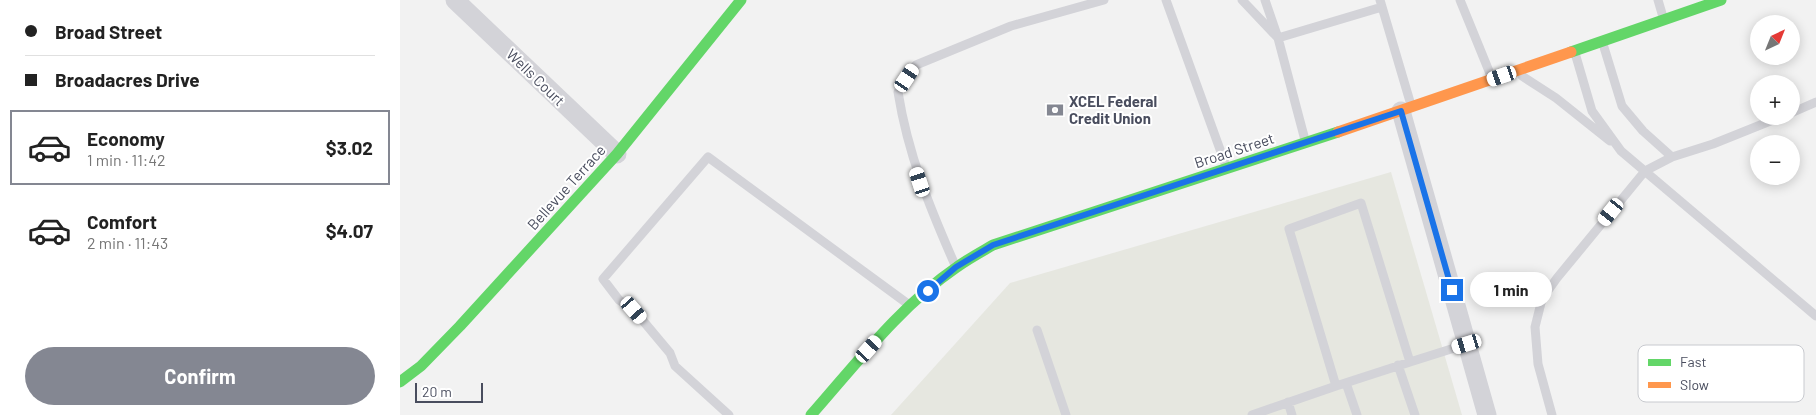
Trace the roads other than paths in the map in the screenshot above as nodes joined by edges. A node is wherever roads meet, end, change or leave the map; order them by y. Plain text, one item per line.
1 (455, 0) edge
2 (742, 0) edge
3 (1104, 0) edge
4 (1166, 0) edge
5 (1242, 0) edge
6 (1265, 0) edge
7 (1460, 0) edge
8 (1658, 0) edge
9 (1720, 0) edge
10 (1381, 3) edge
11 (1663, 19) junction
12 (1278, 38) junction
13 (1602, 41) junction
14 (1574, 50) junction
15 (1512, 72) junction
16 (1492, 79) junction
17 (1816, 102) edge
18 (1406, 109) junction
19 (1800, 109) edge
20 (1760, 125) edge
21 (1306, 143) junction
22 (1621, 151) junction
23 (617, 154) junction
24 (1672, 157) junction
25 (1226, 169) junction
26 (1645, 171) junction
27 (956, 267) junction
28 (911, 306) junction
29 (1816, 316) edge
30 (1037, 330) dead end
31 (1467, 344) junction
32 (1410, 362) junction
33 (1398, 366) junction
34 (400, 382) edge
35 (1346, 383) junction
36 (1336, 386) junction
37 (1288, 402) junction
38 (729, 415) edge
39 (811, 415) edge
40 (1066, 415) edge
41 (1252, 415) edge
42 (1292, 415) edge
43 (1356, 415) edge
44 (1415, 415) edge
45 (1487, 415) edge
46 (1552, 415) edge

1 - 23 street, Wells Court
2 - 23 main road, Bellevue Terrace
3 - 27 lane
4 - 25 lane
5 - 12 lane
6 - 12 lane
7 - 16 lane
8 - 11 lane
9 - 11 main road, Broad Street
10 - 12 lane
10 - 18 lane
11 - 13 main road, Broad Street
12 - 21 lane
13 - 14 main road, Broad Street
13 - 24 lane
14 - 15 main road, Broad Street
14 - 22 lane
15 - 16 main road, Broad Street
15 - 22 lane
16 - 18 main road, Broad Street
17 - 19 lane
18 - 21 main road, Broad Street
18 - 31 street
20 - 24 lane
21 - 25 main road, Broad Street
22 - 26 lane
23 - 34 main road, Bellevue Terrace
24 - 26 lane
25 - 27 main road, Broad Street
26 - 29 lane
26 - 46 lane
27 - 28 main road, Broad Street
28 - 38 lane
28 - 39 main road, Broad Street
30 - 40 lane
31 - 32 lane
31 - 45 street
32 - 33 lane
32 - 36 lane
33 - 35 lane
33 - 44 lane
35 - 36 lane
35 - 43 lane
36 - 37 lane
37 - 41 lane
37 - 42 lane

